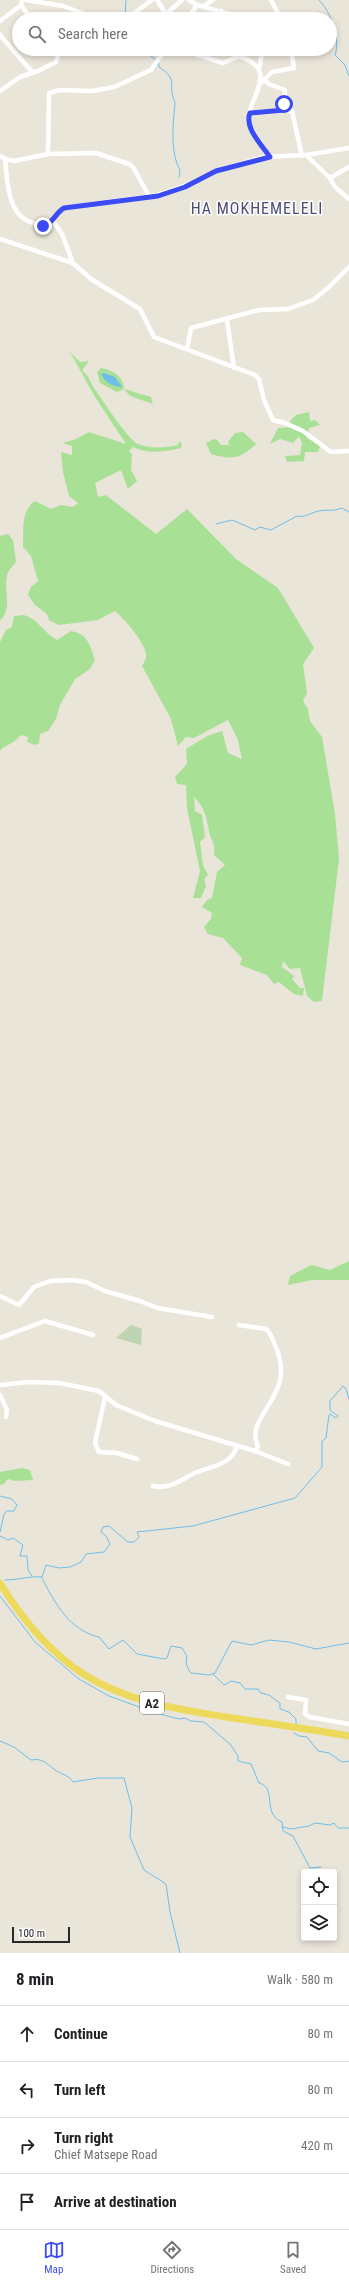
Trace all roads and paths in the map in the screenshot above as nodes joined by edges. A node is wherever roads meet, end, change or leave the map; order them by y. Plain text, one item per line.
1 (26, 0) edge
2 (152, 0) edge
3 (157, 0) edge
4 (182, 0) edge
5 (190, 0) edge
6 (213, 0) edge
7 (271, 0) edge
8 (21, 3) edge
9 (197, 5) junction
10 (204, 6) junction
11 (221, 11) joint
12 (27, 12) edge
13 (79, 12) edge
14 (136, 12) edge
15 (165, 12) edge
16 (168, 12) edge
17 (192, 12) edge
18 (224, 12) edge
19 (277, 12) edge
20 (0, 21) edge
21 (0, 36) edge
22 (12, 47) edge
23 (18, 56) edge
24 (58, 56) edge
25 (161, 56) edge
26 (204, 56) edge
27 (239, 56) edge
28 (239, 56) edge
29 (261, 56) edge
30 (292, 56) edge
31 (259, 69) junction
32 (34, 73) junction
33 (262, 82) junction
34 (0, 91) edge
35 (284, 110) junction
36 (250, 113) junction
37 (349, 148) edge
38 (48, 154) junction
39 (304, 155) junction
40 (0, 156) edge
41 (270, 157) junction
42 (4, 160) junction
43 (349, 167) edge
44 (330, 178) junction
45 (149, 196) junction
46 (349, 199) edge
47 (53, 221) junction
48 (0, 239) edge
49 (73, 263) junction
50 (349, 267) edge
51 (227, 320) junction
52 (187, 349) junction
53 (234, 368) junction
54 (349, 452) edge
55 (0, 1296) edge
56 (212, 1317) dead end
57 (239, 1325) dead end
58 (93, 1335) dead end
59 (0, 1338) edge
60 (0, 1385) edge
61 (0, 1395) edge
62 (105, 1397) junction
63 (6, 1417) dead end
64 (237, 1446) junction
65 (255, 1451) junction
66 (137, 1459) dead end
67 (288, 1464) dead end
68 (153, 1486) dead end
69 (0, 1583) edge
70 (288, 1697) dead end
71 (349, 1724) edge
72 (349, 1736) edge

1 - 13 street
2 - 14 street
3 - 15 street
4 - 16 street
5 - 9 street
6 - 10 street
7 - 19 street
8 - 12 street
8 - 20 street
9 - 10 street
9 - 17 street
10 - 11 street
11 - 18 street
21 - 22 street
23 - 32 street
24 - 32 street
25 - 38 street
26 - 28 street
27 - 31 street
29 - 31 street
30 - 33 street
31 - 33 street
32 - 34 street
33 - 35 street
33 - 36 street
35 - 36 street
35 - 39 street
36 - 41 street
37 - 39 street
38 - 42 street
38 - 45 street
39 - 41 street
39 - 44 street
40 - 42 street
41 - 45 street
42 - 47 street
43 - 44 street
44 - 46 street
45 - 47 street
47 - 49 street
48 - 49 street
49 - 52 street
50 - 51 street
51 - 52 street
51 - 53 street
52 - 53 street
53 - 54 street
55 - 56 street
57 - 65 street
58 - 59 street
60 - 62 street
61 - 63 street
62 - 64 street
62 - 66 street
64 - 65 street
64 - 68 street
65 - 67 street
69 - 72 main road, A2
70 - 71 street

